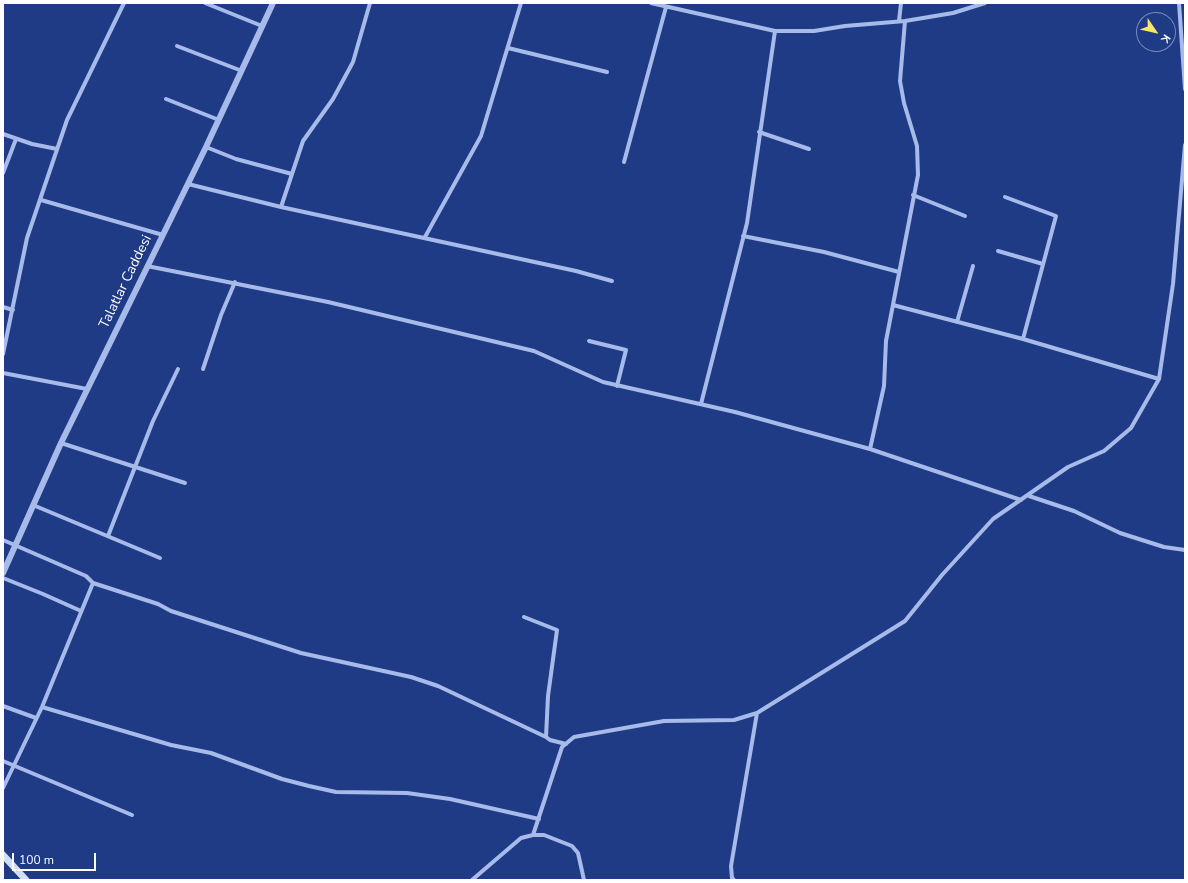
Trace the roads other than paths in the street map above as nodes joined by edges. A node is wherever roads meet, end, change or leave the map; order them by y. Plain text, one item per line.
1 (124, 3) edge
2 (205, 3) edge
3 (273, 3) edge
4 (370, 3) edge
5 (522, 3) edge
6 (650, 3) edge
7 (901, 3) edge
8 (985, 3) edge
9 (1179, 3) edge
10 (666, 7) junction
11 (899, 21) junction
12 (905, 21) junction
13 (262, 26) junction
14 (775, 31) junction
15 (177, 46) dead end
16 (508, 48) junction
17 (242, 71) junction
18 (607, 72) dead end
19 (1185, 89) edge
20 (166, 99) dead end
21 (219, 120) junction
22 (759, 132) junction
23 (3, 134) edge
24 (16, 139) junction
25 (1185, 145) edge
26 (206, 147) junction
27 (810, 148) dead end
28 (57, 149) junction
29 (624, 162) dead end
30 (3, 173) edge
31 (292, 174) junction
32 (188, 184) junction
33 (913, 195) junction
34 (1004, 197) dead end
35 (41, 200) junction
36 (281, 207) junction
37 (965, 216) dead end
38 (163, 235) junction
39 (743, 236) junction
40 (425, 237) junction
41 (998, 251) dead end
42 (1043, 264) junction
43 (147, 266) junction
44 (973, 266) dead end
45 (899, 272) junction
46 (612, 281) dead end
47 (235, 282) junction
48 (893, 305) junction
49 (3, 307) edge
50 (13, 310) junction
51 (957, 322) junction
52 (1023, 339) junction
53 (589, 341) dead end
54 (3, 354) edge
55 (178, 369) dead end
56 (203, 369) dead end
57 (3, 373) edge
58 (1159, 379) junction
59 (617, 386) junction
60 (87, 389) junction
61 (701, 404) junction
62 (61, 443) junction
63 (870, 449) junction
64 (134, 467) junction
65 (185, 483) dead end
66 (1029, 496) junction
67 (1021, 500) junction
68 (33, 504) junction
69 (108, 536) junction
70 (3, 540) edge
71 (15, 546) junction
72 (1185, 550) edge
73 (160, 558) dead end
74 (3, 573) edge
75 (3, 578) edge
76 (93, 583) junction
77 (81, 612) junction
78 (524, 617) dead end
79 (3, 706) edge
80 (42, 706) junction
81 (757, 713) junction
82 (36, 718) junction
83 (546, 737) junction
84 (566, 744) junction
85 (3, 761) edge
86 (14, 765) junction
87 (3, 788) edge
88 (132, 815) dead end
89 (539, 819) junction
90 (533, 835) junction
91 (3, 855) edge
92 (26, 880) edge
93 (472, 880) edge
94 (584, 880) edge
95 (734, 880) edge

1 - 28 street
2 - 13 street
3 - 13 street, Talatlar Caddesi
4 - 31 street
5 - 16 street
6 - 10 street
7 - 11 street
8 - 12 street
9 - 19 street
10 - 14 street
10 - 29 street
11 - 12 street
11 - 14 street
12 - 33 street
13 - 17 street, Talatlar Caddesi
14 - 22 street
15 - 17 street
16 - 18 street
16 - 40 street
17 - 21 street, Talatlar Caddesi
20 - 21 street
21 - 26 street, Talatlar Caddesi
22 - 27 street
22 - 39 street
23 - 24 street
24 - 28 street
24 - 30 street
25 - 58 street
26 - 31 street
26 - 32 street, Talatlar Caddesi
28 - 35 street
31 - 36 street
32 - 36 street
32 - 38 street, Talatlar Caddesi
33 - 37 street
33 - 45 street
34 - 42 street
35 - 38 street
35 - 50 street
36 - 40 street
38 - 43 street, Talatlar Caddesi
39 - 45 street
39 - 61 street
40 - 46 street
41 - 42 street
42 - 52 street
43 - 47 street
43 - 60 street, Talatlar Caddesi
44 - 51 street
45 - 48 street
47 - 56 street
47 - 59 street
48 - 51 street
48 - 63 street
49 - 50 street
50 - 54 street
51 - 52 street
52 - 58 street
53 - 59 street
55 - 64 street
57 - 60 street
58 - 66 street
59 - 61 street
60 - 62 street, Talatlar Caddesi
61 - 63 street
62 - 64 street
62 - 68 street, Talatlar Caddesi
63 - 67 street
64 - 65 street
64 - 69 street
66 - 67 street
66 - 72 street
67 - 81 street
68 - 69 street
68 - 71 street, Talatlar Caddesi
69 - 73 street
70 - 71 street
71 - 74 street, Talatlar Caddesi
71 - 76 street
75 - 77 street
76 - 77 street
76 - 83 street
77 - 80 street
78 - 83 street
79 - 82 street
80 - 82 street
80 - 89 street
81 - 84 street
81 - 95 street
82 - 86 street
83 - 84 street
84 - 89 street
85 - 86 street
86 - 87 street
86 - 88 street
89 - 90 street
90 - 93 street
90 - 94 street
91 - 92 main road

